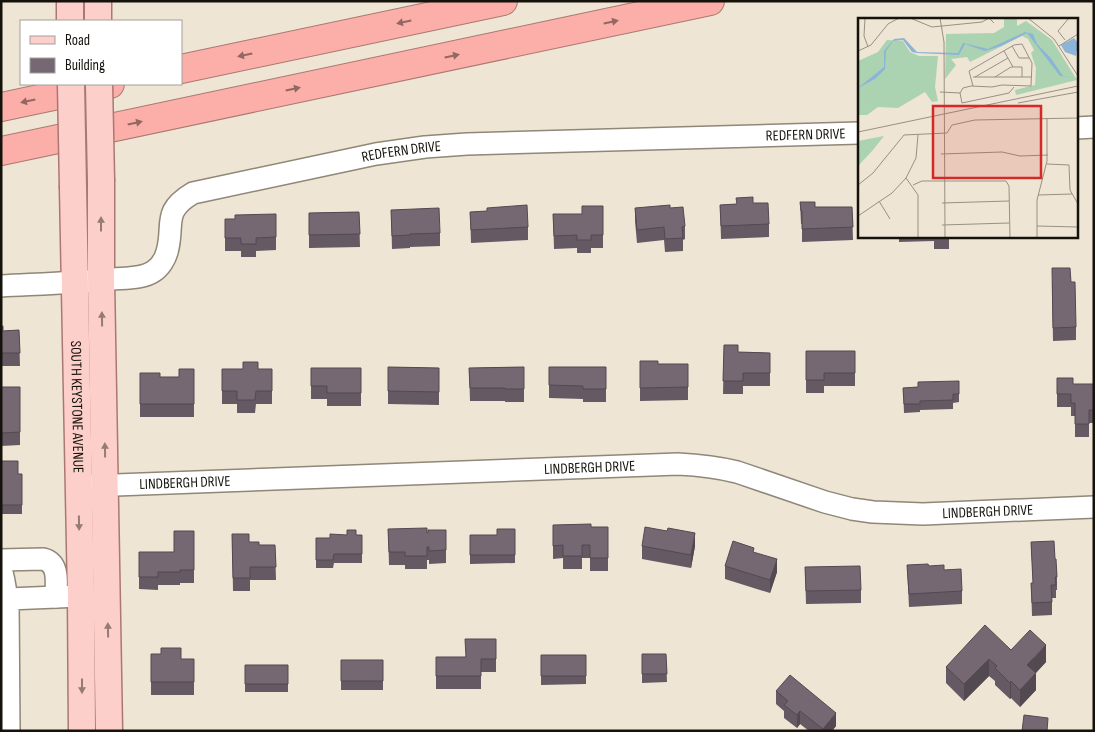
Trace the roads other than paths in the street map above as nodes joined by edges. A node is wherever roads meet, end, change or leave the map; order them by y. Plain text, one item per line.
1 (70, 1) edge
2 (98, 1) edge
3 (503, 1) edge
4 (710, 1) edge
5 (70, 20) edge
6 (98, 20) edge
7 (182, 69) edge
8 (71, 85) edge
9 (99, 85) edge
10 (105, 85) edge
11 (1, 107) edge
12 (1094, 127) edge
13 (1078, 128) edge
14 (858, 134) edge
15 (1, 152) edge
16 (101, 280) junction
17 (74, 282) junction
18 (1, 286) edge
19 (106, 485) junction
20 (79, 486) junction
21 (1094, 507) edge
22 (1, 560) edge
23 (1, 570) edge
24 (69, 596) junction
25 (8, 599) junction
26 (9, 731) edge
27 (82, 731) edge
28 (109, 731) edge

1 - 5 main road
2 - 6 main road
3 -> 7 highway
15 -> 4 highway
8 - 17 main road, SOUTH KEYSTONE AVENUE, bridge
16 -> 9 main road, SOUTH KEYSTONE AVENUE, bridge
10 -> 11 highway
12 - 13 street
14 - 16 street, REDFERN DRIVE
16 - 17 street, REDFERN DRIVE
19 -> 16 main road, SOUTH KEYSTONE AVENUE
17 - 18 street, REDFERN DRIVE
17 - 20 main road, SOUTH KEYSTONE AVENUE
19 - 20 street, LINDBERGH DRIVE
19 - 21 street, LINDBERGH DRIVE
28 -> 19 main road, SOUTH KEYSTONE AVENUE
20 -> 24 main road, SOUTH KEYSTONE AVENUE
22 - 24 street
23 - 25 street
24 - 25 street
24 -> 27 main road, SOUTH KEYSTONE AVENUE
25 - 26 street

